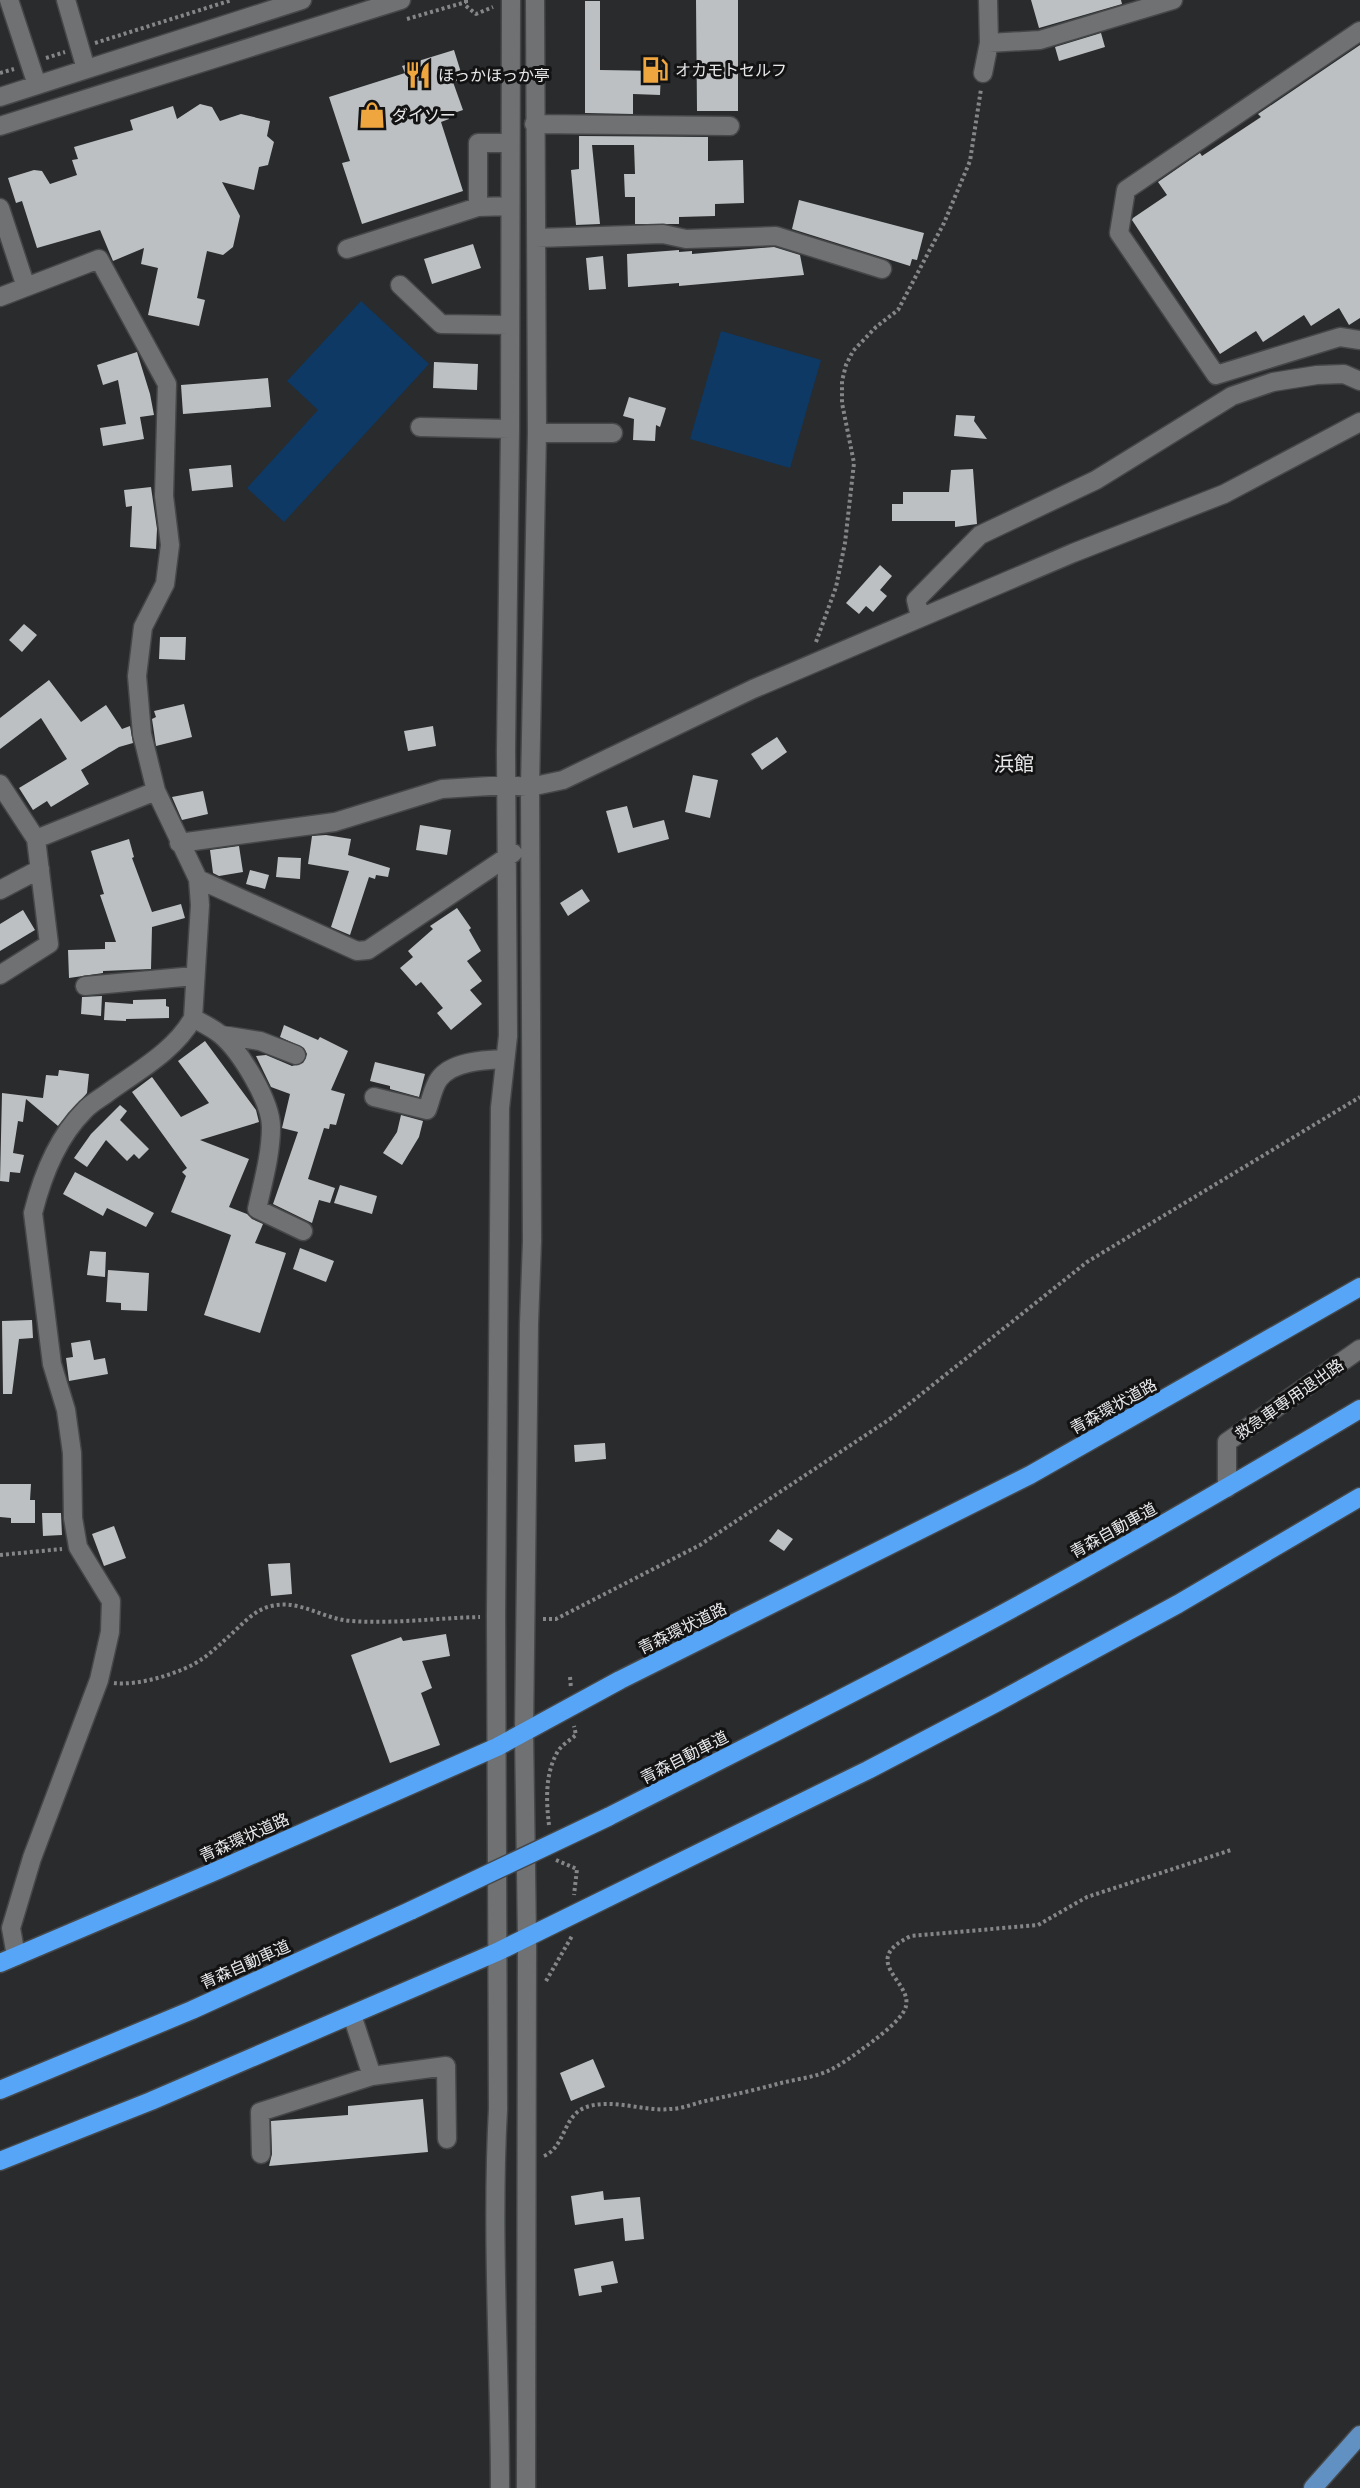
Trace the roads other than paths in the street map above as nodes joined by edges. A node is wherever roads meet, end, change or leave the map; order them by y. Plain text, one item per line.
1 (9, 0) edge
2 (66, 0) edge
3 (302, 0) edge
4 (401, 0) edge
5 (535, 0) edge
6 (988, 0) edge
7 (1173, 0) edge
8 (506, 2) edge
9 (1360, 32) edge
10 (988, 43) junction
11 (86, 69) junction
12 (983, 72) road end
13 (37, 85) junction
14 (0, 97) edge
15 (534, 124) junction
16 (0, 126) edge
17 (730, 126) dead end
18 (510, 143) junction
19 (510, 206) junction
20 (478, 207) junction
21 (0, 208) edge
22 (536, 238) junction
23 (347, 249) dead end
24 (882, 269) dead end
25 (400, 285) dead end
26 (26, 287) junction
27 (0, 297) edge
28 (510, 325) junction
29 (1360, 340) edge
30 (1360, 381) edge
31 (1360, 422) edge
32 (420, 428) dead end
33 (510, 429) junction
34 (613, 433) dead end
35 (537, 434) junction
36 (920, 617) junction
37 (506, 785) junction
38 (530, 787) junction
39 (156, 791) junction
40 (3, 794) edge
41 (36, 839) junction
42 (179, 843) junction
43 (530, 844) junction
44 (506, 856) junction
45 (40, 869) junction
46 (198, 879) junction
47 (0, 890) edge
48 (0, 975) edge
49 (194, 976) junction
50 (85, 986) dead end
51 (193, 1018) junction
52 (222, 1035) junction
53 (296, 1055) dead end
54 (505, 1059) junction
55 (374, 1097) dead end
56 (303, 1231) dead end
57 (1360, 1287) edge
58 (1360, 1349) edge
59 (1360, 1409) edge
60 (1227, 1488) junction
61 (1360, 1497) edge
62 (524, 1732) junction
63 (497, 1747) junction
64 (5, 1930) edge
65 (526, 1938) junction
66 (497, 1952) junction
67 (8, 1960) edge
68 (352, 2015) junction
69 (372, 2076) junction
70 (0, 2090) edge
71 (447, 2139) dead end
72 (261, 2154) dead end
73 (0, 2161) edge
74 (1360, 2436) edge
75 (500, 2488) edge
76 (526, 2488) edge
77 (1313, 2488) edge

1 - 13 street
2 - 11 street
3 - 11 street
4 - 16 street
5 - 15 street
6 - 10 street
7 - 10 street
8 - 18 street
9 - 29 street
10 - 12 street
11 - 13 street
13 - 14 street
15 - 17 street
15 - 22 street
18 - 19 street
18 - 20 street
19 - 20 street
19 - 28 street
20 - 23 street
21 - 26 street
22 - 24 street
22 - 35 street
25 - 28 street
26 - 27 street
26 - 39 street
28 - 33 street
30 - 36 street
31 - 36 street
32 - 33 street
33 - 37 street
34 - 35 street
35 - 38 street
36 - 38 street
37 - 38 street
37 - 42 street
37 - 44 street
38 - 43 street
39 - 41 street
39 - 42 street
40 - 41 street
41 - 45 street
42 - 46 street
43 - 44 street
43 - 62 street
44 - 46 street
44 - 54 street
45 - 47 street
45 - 48 street
46 - 49 street
49 - 50 street
49 - 51 street
51 - 52 street
51 - 64 street
52 - 53 street
52 - 56 street
54 - 55 street
54 - 63 street
57 - 62 highway, 青森環状道路
58 - 60 street, 救急車専用退出路
59 - 60 highway, 青森自動車道
60 - 70 highway, 青森自動車道, bridge
61 - 65 highway
62 - 63 highway, 青森環状道路
62 - 65 street
63 - 66 street
63 - 67 highway, 青森環状道路
64 - 67 street
65 - 66 highway
65 - 76 street
66 - 68 highway
66 - 75 street
68 - 69 street
68 - 73 highway
69 - 71 street
69 - 72 street
74 - 77 main road

